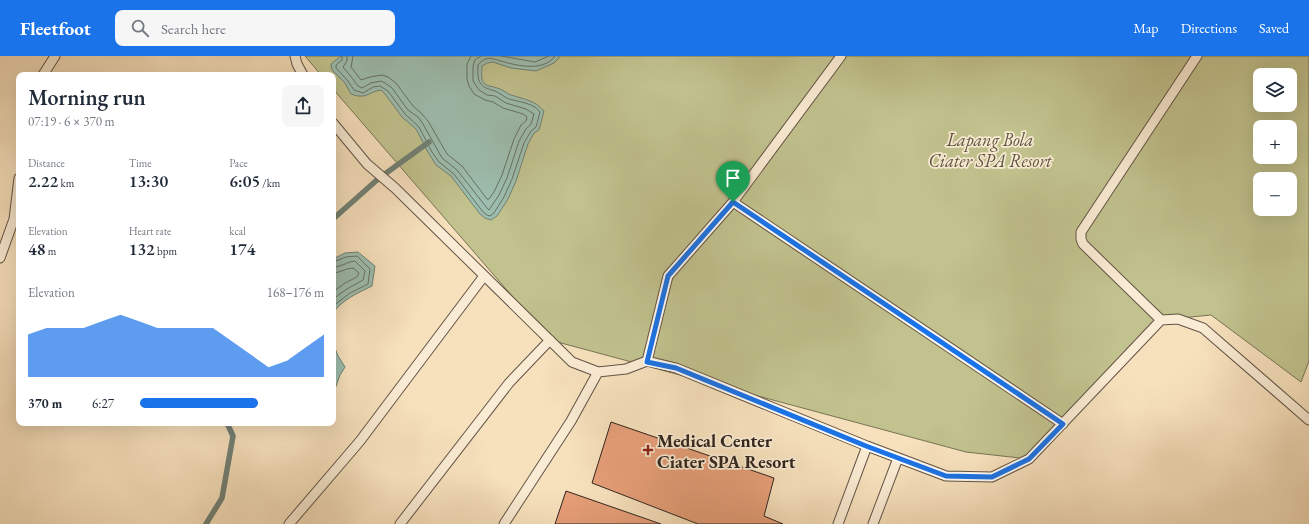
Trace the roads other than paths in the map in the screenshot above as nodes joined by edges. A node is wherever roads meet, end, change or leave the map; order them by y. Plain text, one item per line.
1 (55, 56) edge
2 (295, 56) edge
3 (841, 56) edge
4 (1197, 56) edge
5 (45, 72) edge
6 (301, 72) edge
7 (336, 127) edge
8 (16, 202) edge
9 (733, 202) junction
10 (0, 258) edge
11 (484, 276) junction
12 (1161, 320) junction
13 (550, 340) junction
14 (647, 362) junction
15 (598, 372) junction
16 (1309, 420) edge
17 (1063, 424) junction
18 (866, 446) junction
19 (898, 458) junction
20 (289, 524) edge
21 (400, 524) edge
22 (504, 524) edge
23 (838, 524) edge
24 (873, 524) edge

1 - 5 lane
2 - 6 lane
3 - 9 lane
4 - 12 lane
7 - 11 lane
8 - 10 lane
9 - 14 lane
9 - 17 lane
11 - 13 lane
11 - 20 lane
12 - 16 lane
12 - 17 lane
13 - 15 lane
13 - 21 lane
14 - 15 lane
14 - 18 lane
15 - 22 lane
17 - 19 lane
18 - 19 lane
18 - 23 lane
19 - 24 lane

